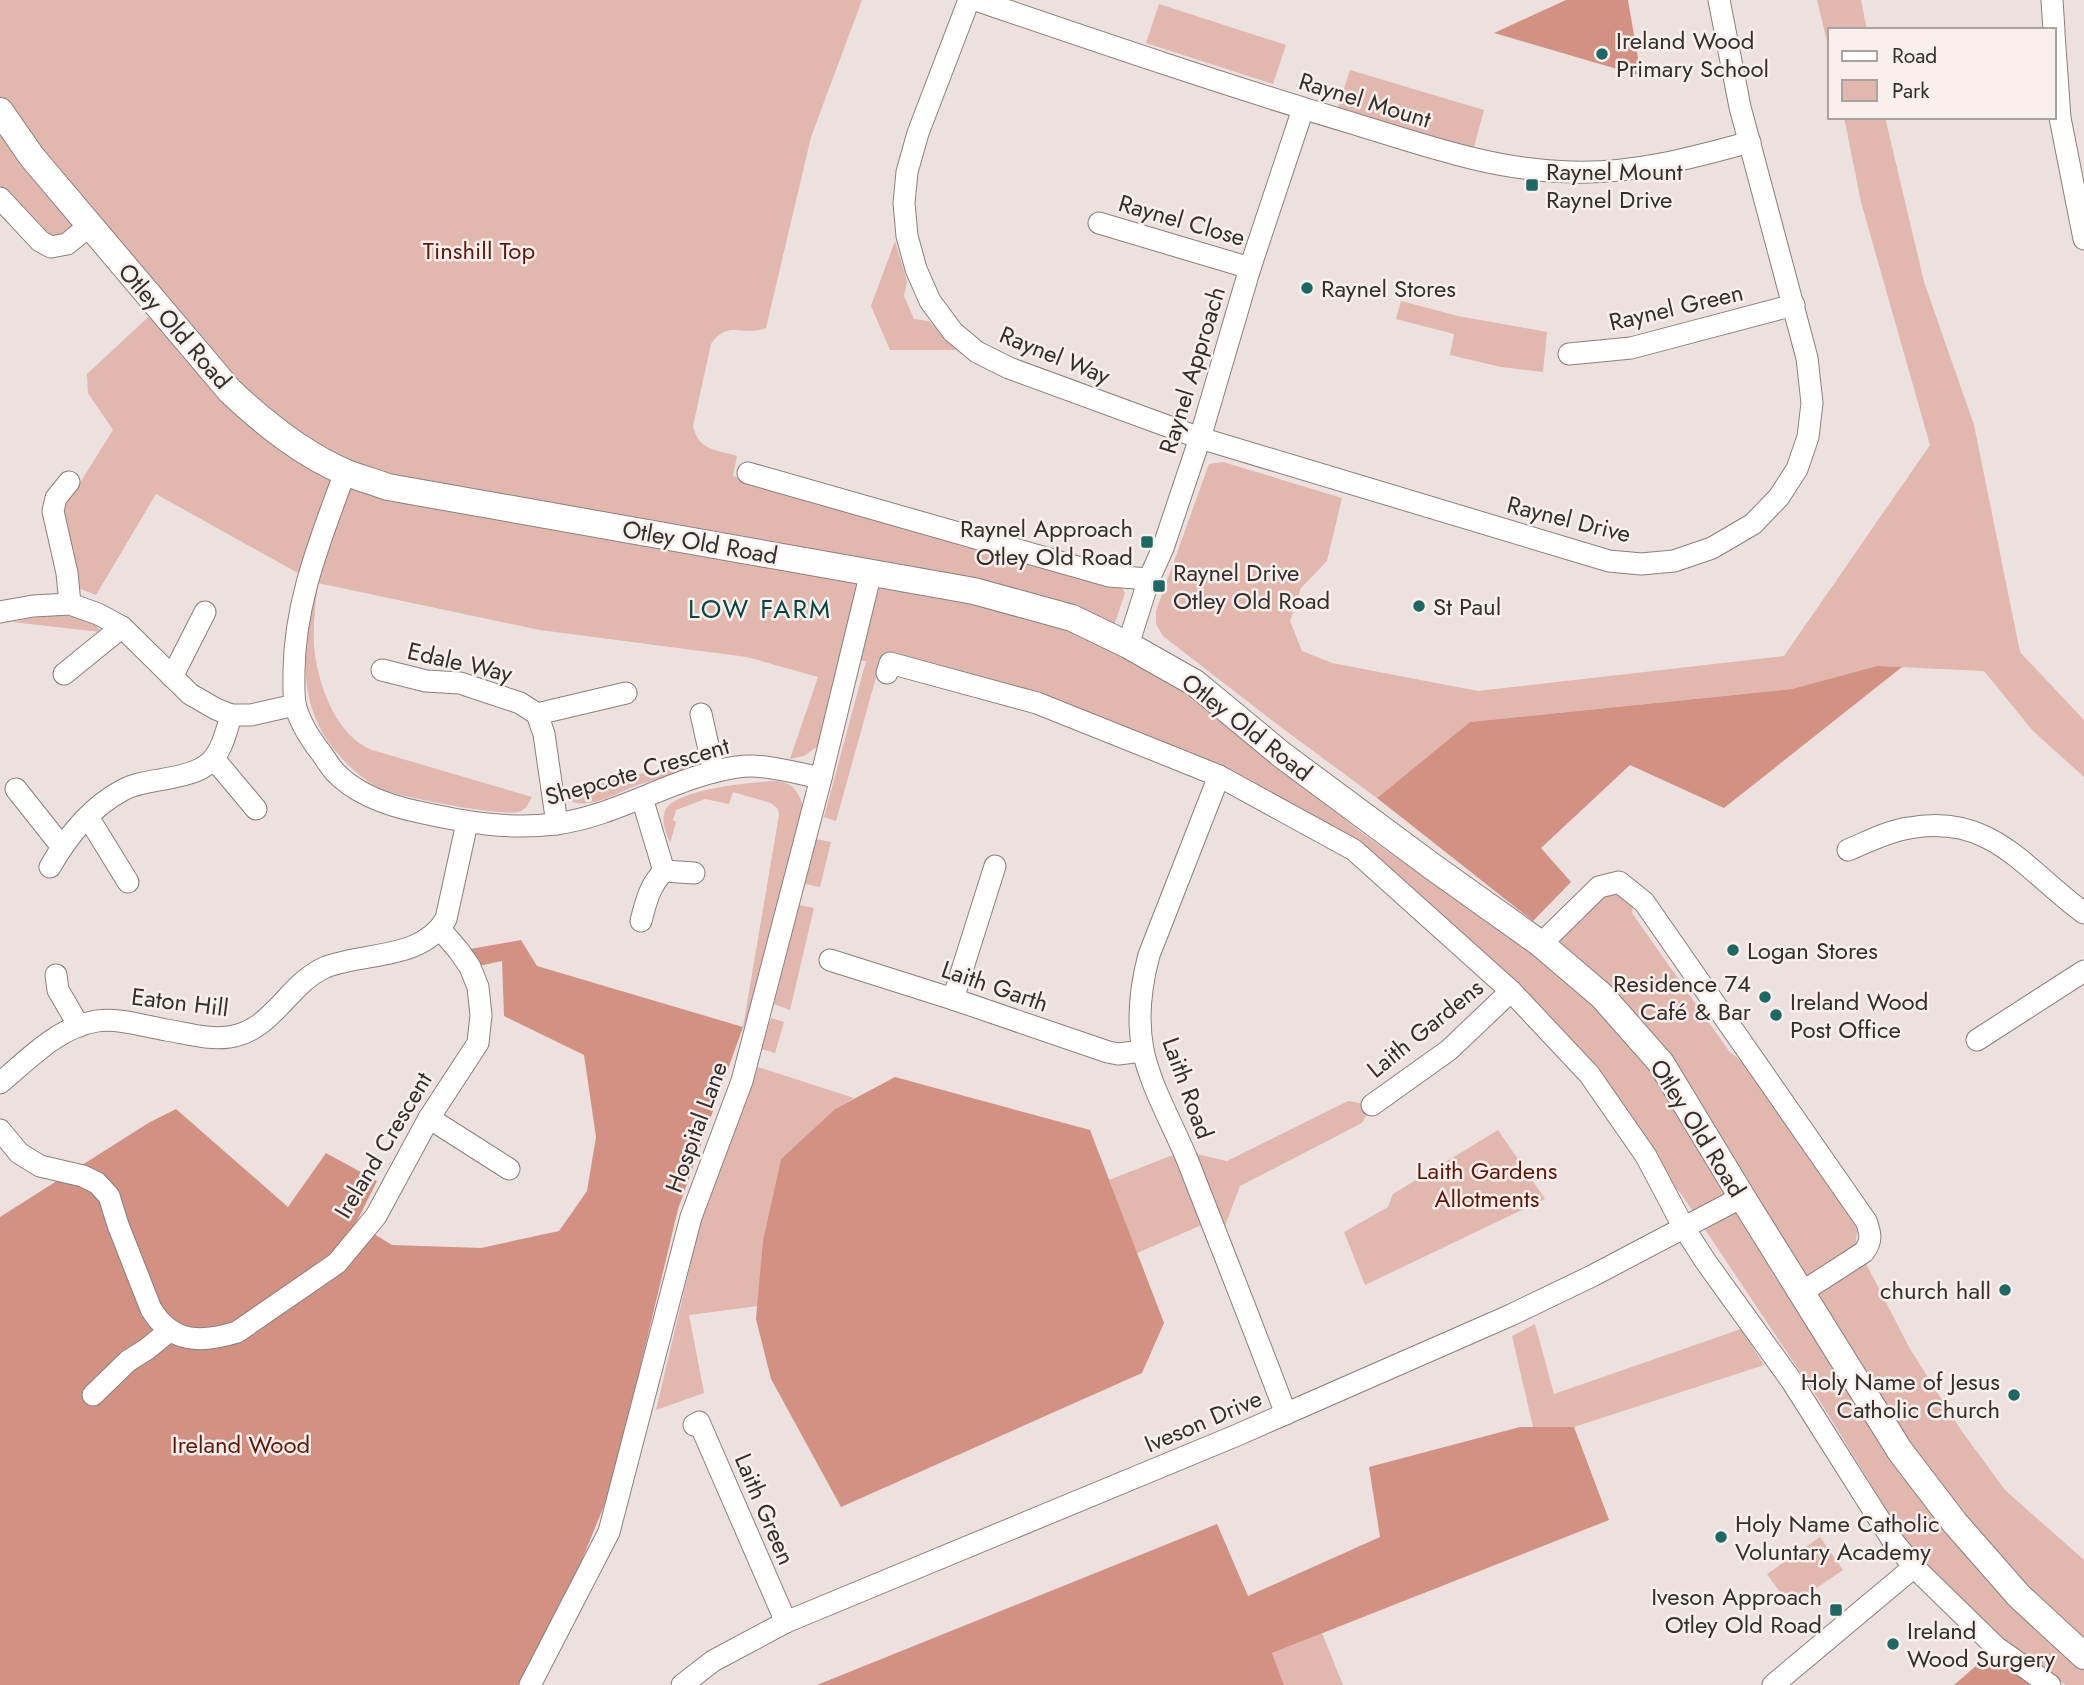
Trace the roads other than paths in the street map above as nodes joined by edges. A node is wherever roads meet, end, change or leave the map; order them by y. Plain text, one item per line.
1 (968, 0) edge
2 (976, 0) edge
3 (1719, 0) edge
4 (2052, 0) edge
5 (2054, 28) edge
6 (2056, 60) edge
7 (1303, 109) junction
8 (0, 111) edge
9 (1750, 142) junction
10 (0, 198) edge
11 (1099, 223) dead end
12 (89, 226) junction
13 (2084, 239) edge
14 (1250, 268) junction
15 (1794, 305) junction
16 (1569, 354) dead end
17 (1200, 438) junction
18 (345, 472) junction
19 (748, 472) dead end
20 (69, 482) dead end
21 (871, 572) junction
22 (1149, 579) junction
23 (70, 604) junction
24 (0, 612) edge
25 (205, 612) dead end
26 (122, 627) junction
27 (1128, 645) junction
28 (382, 670) dead end
29 (887, 673) dead end
30 (64, 674) dead end
31 (172, 677) junction
32 (626, 693) dead end
33 (295, 705) junction
34 (537, 714) junction
35 (701, 714) dead end
36 (231, 715) junction
37 (214, 759) junction
38 (714, 772) junction
39 (1219, 776) junction
40 (821, 778) junction
41 (16, 789) dead end
42 (642, 798) junction
43 (256, 809) dead end
44 (88, 817) junction
45 (467, 823) junction
46 (557, 824) junction
47 (62, 847) junction
48 (1848, 850) dead end
49 (995, 866) dead end
50 (50, 867) dead end
51 (664, 871) junction
52 (694, 873) dead end
53 (128, 882) dead end
54 (2084, 913) edge
55 (641, 921) dead end
56 (440, 929) junction
57 (1541, 944) junction
58 (830, 960) dead end
59 (2084, 971) edge
60 (56, 975) dead end
61 (1511, 991) junction
62 (953, 999) junction
63 (79, 1026) junction
64 (1977, 1040) dead end
65 (1143, 1051) junction
66 (0, 1083) edge
67 (1372, 1105) dead end
68 (429, 1118) junction
69 (0, 1130) edge
70 (509, 1169) dead end
71 (1742, 1198) junction
72 (1684, 1228) junction
73 (1802, 1293) junction
74 (169, 1331) junction
75 (93, 1395) dead end
76 (1286, 1414) junction
77 (694, 1425) dead end
78 (1914, 1567) junction
79 (786, 1622) junction
80 (2084, 1656) edge
81 (530, 1685) edge
82 (682, 1685) edge
83 (1773, 1685) edge
84 (2050, 1685) edge

1 - 17 street, Raynel Way
2 - 7 street, Raynel Mount
3 - 9 street, Raynel Drive
4 - 5 street
6 - 13 street
7 - 9 street, Raynel Mount
7 - 14 street, Raynel Approach
8 - 12 street, Otley Old Road
9 - 15 street, Raynel Drive
10 - 12 street
11 - 14 street, Raynel Close
12 - 18 street, Otley Old Road
14 - 17 street, Raynel Approach
15 - 16 street, Raynel Green
15 - 17 street, Raynel Drive
17 - 22 street, Raynel Approach
18 - 21 street, Otley Old Road
18 - 33 street, Shepcote Crescent
19 - 22 street
20 - 23 street
21 - 27 street, Otley Old Road
21 - 40 street, Hospital Lane
22 - 27 street, Raynel Approach
23 - 24 street
23 - 26 street
25 - 31 street
26 - 30 street
26 - 31 street
27 - 57 street, Otley Old Road
28 - 34 street, Edale Way
29 - 39 street, Otley Old Road
31 - 36 street
32 - 34 street
33 - 36 street
33 - 45 street, Shepcote Crescent
34 - 46 street
35 - 38 street
36 - 37 street
37 - 43 street
37 - 44 street
38 - 40 street, Shepcote Crescent
38 - 42 street, Shepcote Crescent
39 - 61 street, Otley Old Road
39 - 65 street, Laith Road
40 - 81 street, Hospital Lane
41 - 47 street
42 - 46 street, Shepcote Crescent
42 - 51 street
44 - 47 street
44 - 53 street
45 - 46 street, Shepcote Crescent
45 - 56 street
47 - 50 street
48 - 54 street
49 - 62 street
51 - 52 street
51 - 55 street
56 - 63 street, Eaton Hill
56 - 68 street, Ireland Crescent
57 - 71 street, Otley Old Road
57 - 73 street
58 - 62 street, Laith Garth
59 - 64 street
60 - 63 street
61 - 67 street, Laith Gardens
61 - 72 street, Otley Old Road
62 - 65 street, Laith Garth
63 - 66 street, Eaton Hill
65 - 76 street, Laith Road
68 - 70 street
68 - 74 street, Ireland Crescent
69 - 74 street
71 - 72 street, Iveson Drive
71 - 73 street, Otley Old Road
72 - 76 street, Iveson Drive
72 - 78 street, Otley Old Road
73 - 80 street, Otley Old Road
74 - 75 street
76 - 79 street, Iveson Drive
77 - 79 street, Laith Green
78 - 83 street
78 - 84 street, Otley Old Road
79 - 82 street, Iveson Drive

